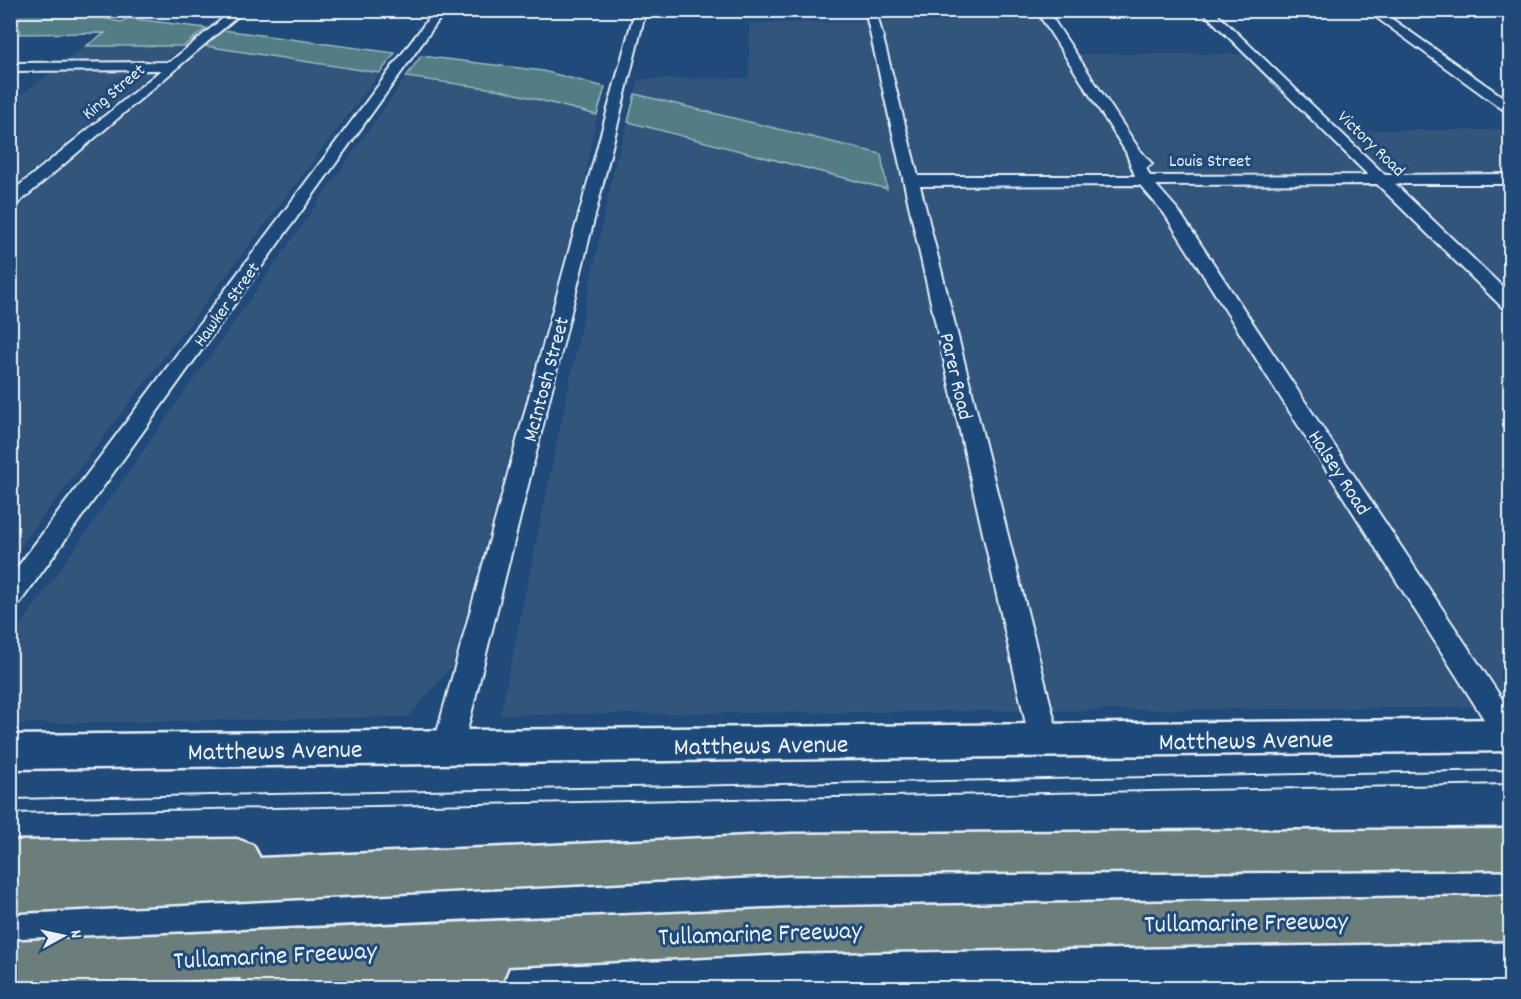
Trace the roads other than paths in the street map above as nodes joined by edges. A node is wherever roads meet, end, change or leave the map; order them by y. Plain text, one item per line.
1 (240, 10) edge
2 (441, 10) edge
3 (641, 10) edge
4 (870, 10) edge
5 (1041, 10) edge
6 (1206, 10) edge
7 (1371, 10) edge
8 (173, 66) junction
9 (10, 67) edge
10 (1510, 108) edge
11 (1510, 178) edge
12 (1381, 179) junction
13 (1150, 180) junction
14 (910, 181) junction
15 (10, 202) edge
16 (1510, 304) edge
17 (10, 597) edge
18 (1510, 735) edge
19 (1045, 741) junction
20 (448, 747) junction
21 (10, 752) edge
22 (1510, 849) edge
23 (792, 854) junction
24 (10, 861) edge
25 (10, 891) edge
26 (1510, 918) edge
27 (802, 930) junction
28 (10, 965) edge
29 (262, 988) edge

1 - 8 street, King Street
2 - 17 street, Hawker Street
3 - 20 street, McIntosh Street
4 - 14 street, Parer Road
5 - 13 street, Halsey Road
6 - 12 street, Victory Road
7 - 10 street
8 - 9 street
8 - 15 street, King Street
11 - 12 street, Louis Street
12 - 13 street, Louis Street
12 - 16 street, Victory Road
13 - 14 street, Louis Street
13 - 18 street, Halsey Road
14 - 19 street, Parer Road
18 - 19 main road, Matthews Avenue
19 - 20 main road, Matthews Avenue
20 - 21 main road, Matthews Avenue
22 - 23 highway
23 - 24 highway
23 - 25 highway
26 - 27 highway, Tullamarine Freeway
27 - 28 highway, Tullamarine Freeway
27 - 29 highway

